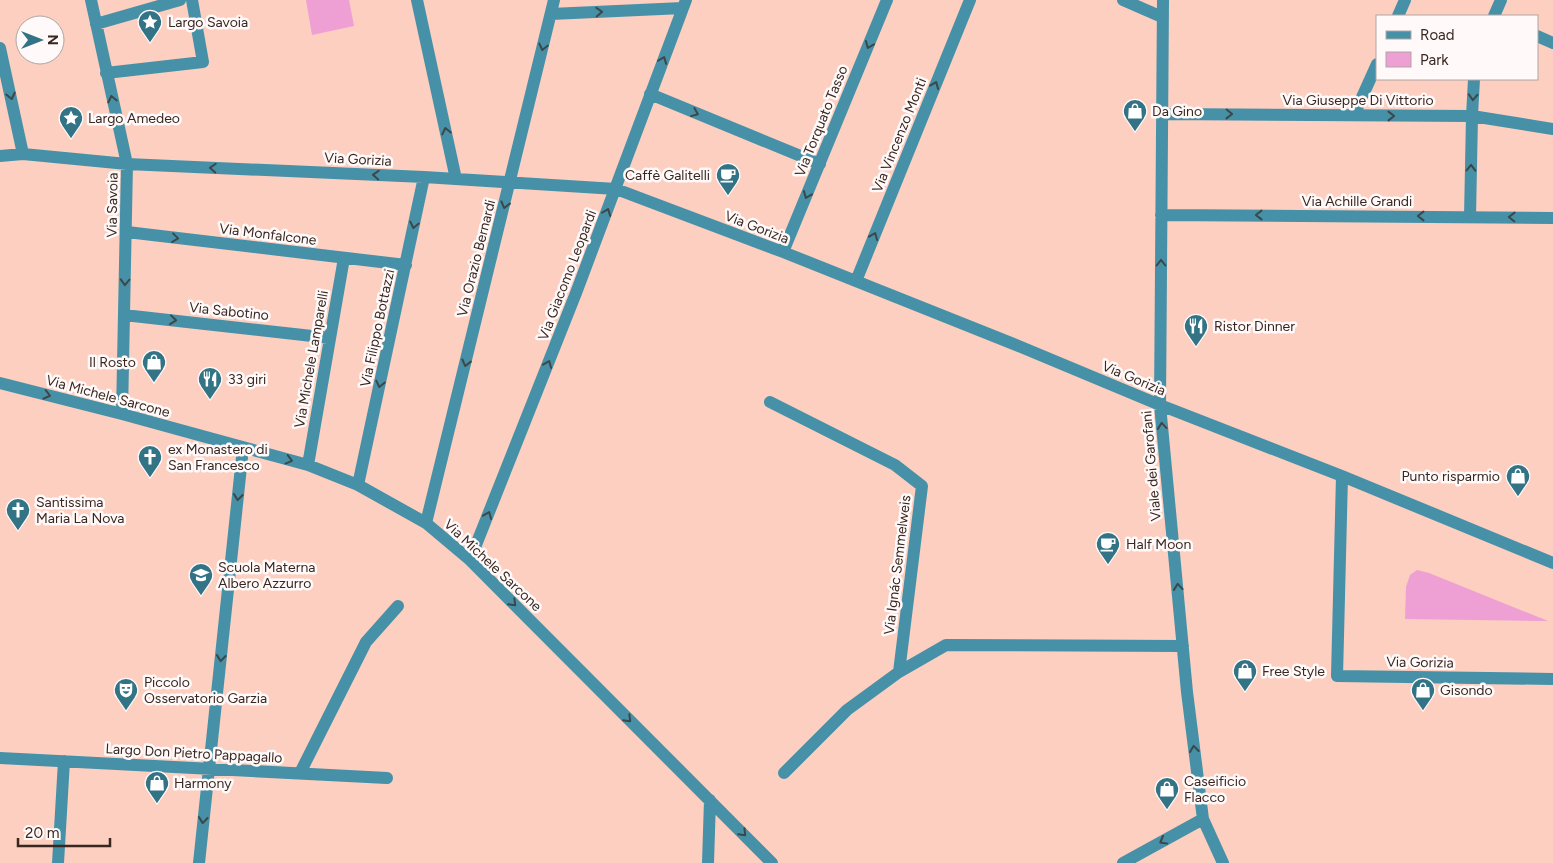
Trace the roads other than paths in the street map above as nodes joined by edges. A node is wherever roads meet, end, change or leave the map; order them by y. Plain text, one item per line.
1 (91, 0) edge
2 (180, 0) edge
3 (192, 0) edge
4 (417, 0) edge
5 (554, 0) edge
6 (887, 0) edge
7 (970, 0) edge
8 (1123, 0) edge
9 (1163, 0) edge
10 (1405, 0) edge
11 (1501, 0) edge
12 (685, 4) edge
13 (551, 14) junction
14 (1398, 15) edge
15 (1494, 15) edge
16 (1162, 18) junction
17 (96, 24) junction
18 (1538, 36) edge
19 (1553, 43) edge
20 (0, 48) edge
21 (1376, 66) edge
22 (106, 73) junction
23 (1474, 80) edge
24 (650, 94) junction
25 (1162, 114) junction
26 (1354, 116) junction
27 (1472, 116) junction
28 (1553, 129) edge
29 (23, 154) junction
30 (0, 156) edge
31 (127, 164) junction
32 (820, 164) junction
33 (424, 177) junction
34 (456, 179) junction
35 (510, 183) junction
36 (616, 189) junction
37 (1161, 215) junction
38 (1470, 217) junction
39 (1553, 218) edge
40 (127, 232) junction
41 (783, 252) junction
42 (344, 258) junction
43 (406, 265) junction
44 (856, 281) junction
45 (124, 315) junction
46 (330, 338) junction
47 (0, 383) edge
48 (770, 402) dead end
49 (1160, 405) junction
50 (122, 414) junction
51 (243, 448) junction
52 (308, 465) junction
53 (1342, 476) junction
54 (358, 485) junction
55 (426, 523) junction
56 (470, 560) junction
57 (1553, 563) edge
58 (398, 606) dead end
59 (1183, 646) junction
60 (899, 672) junction
61 (1553, 679) edge
62 (0, 758) edge
63 (64, 761) junction
64 (209, 768) junction
65 (300, 773) junction
66 (784, 773) dead end
67 (387, 778) dead end
68 (710, 800) junction
69 (1203, 819) junction
70 (58, 863) edge
71 (199, 863) edge
72 (708, 863) edge
73 (772, 863) edge
74 (1123, 863) edge
75 (1222, 863) edge

1 - 17 street, Via Savoia
2 - 17 street
3 - 22 street
34 -> 4 street
5 - 13 street, Via Orazio Bernardi
6 -> 32 street, Via Torquato Tasso
44 -> 7 street, Via Vincenzo Monti
8 - 16 street
9 - 16 street, Viale dei Garofani
10 - 14 street
11 - 15 street
13 -> 12 street
24 -> 12 street, Via Giacomo Leopardi
13 -> 35 street, Via Orazio Bernardi
16 - 25 street, Viale dei Garofani
17 - 22 street, Via Savoia
18 - 19 street
20 -> 29 street
21 - 26 street
31 -> 22 street, Via Savoia
23 -> 27 street
24 -> 32 street
24 - 36 street, Via Giacomo Leopardi
25 -> 26 street, Via Giuseppe Di Vittorio
25 - 37 street, Viale dei Garofani
26 -> 27 street, Via Giuseppe Di Vittorio
27 - 28 street, Via Giuseppe Di Vittorio
38 -> 27 street
29 - 30 street, Via Gorizia
29 - 31 street, Via Gorizia
33 -> 31 street, Via Gorizia
31 - 40 street, Via Savoia
32 -> 41 street, Via Torquato Tasso
33 - 34 street, Via Gorizia
33 -> 43 street, Via Filippo Bottazzi
34 - 35 street, Via Gorizia
35 - 36 street, Via Gorizia
35 -> 55 street, Via Orazio Bernardi
36 - 41 street, Via Gorizia
56 -> 36 street, Via Giacomo Leopardi
38 -> 37 street, Via Achille Grandi
49 -> 37 street, Viale dei Garofani
39 -> 38 street, Via Achille Grandi
40 -> 42 street, Via Monfalcone
40 -> 45 street, Via Savoia
41 - 44 street, Via Gorizia
42 - 43 street, Via Monfalcone
42 - 46 street, Via Michele Lamparelli
43 -> 54 street, Via Filippo Bottazzi
44 - 49 street, Via Gorizia
45 -> 46 street, Via Sabotino
45 - 50 street, Via Savoia
46 - 52 street, Via Michele Lamparelli
47 -> 50 street, Via Michele Sarcone
48 - 60 street, Via Ignác Semmelweis
49 - 53 street, Via Gorizia
59 -> 49 street, Viale dei Garofani
50 - 51 street, Via Michele Sarcone
51 -> 52 street, Via Michele Sarcone
51 -> 64 street
52 - 54 street, Via Michele Sarcone
53 - 57 street, Via Gorizia
53 - 61 street, Via Gorizia
54 - 55 street, Via Michele Sarcone
55 - 56 street, Via Michele Sarcone
56 -> 68 street, Via Michele Sarcone
58 - 65 street
59 - 60 street
69 -> 59 street, Viale dei Garofani
60 - 66 street
62 - 63 street, Largo Don Pietro Pappagallo
63 - 64 street, Largo Don Pietro Pappagallo
63 - 70 street
64 - 65 street, Largo Don Pietro Pappagallo
64 -> 71 street
65 - 67 street, Largo Don Pietro Pappagallo
68 - 72 street
68 -> 73 street, Via Michele Sarcone
69 -> 74 street
69 - 75 street, Viale dei Garofani

